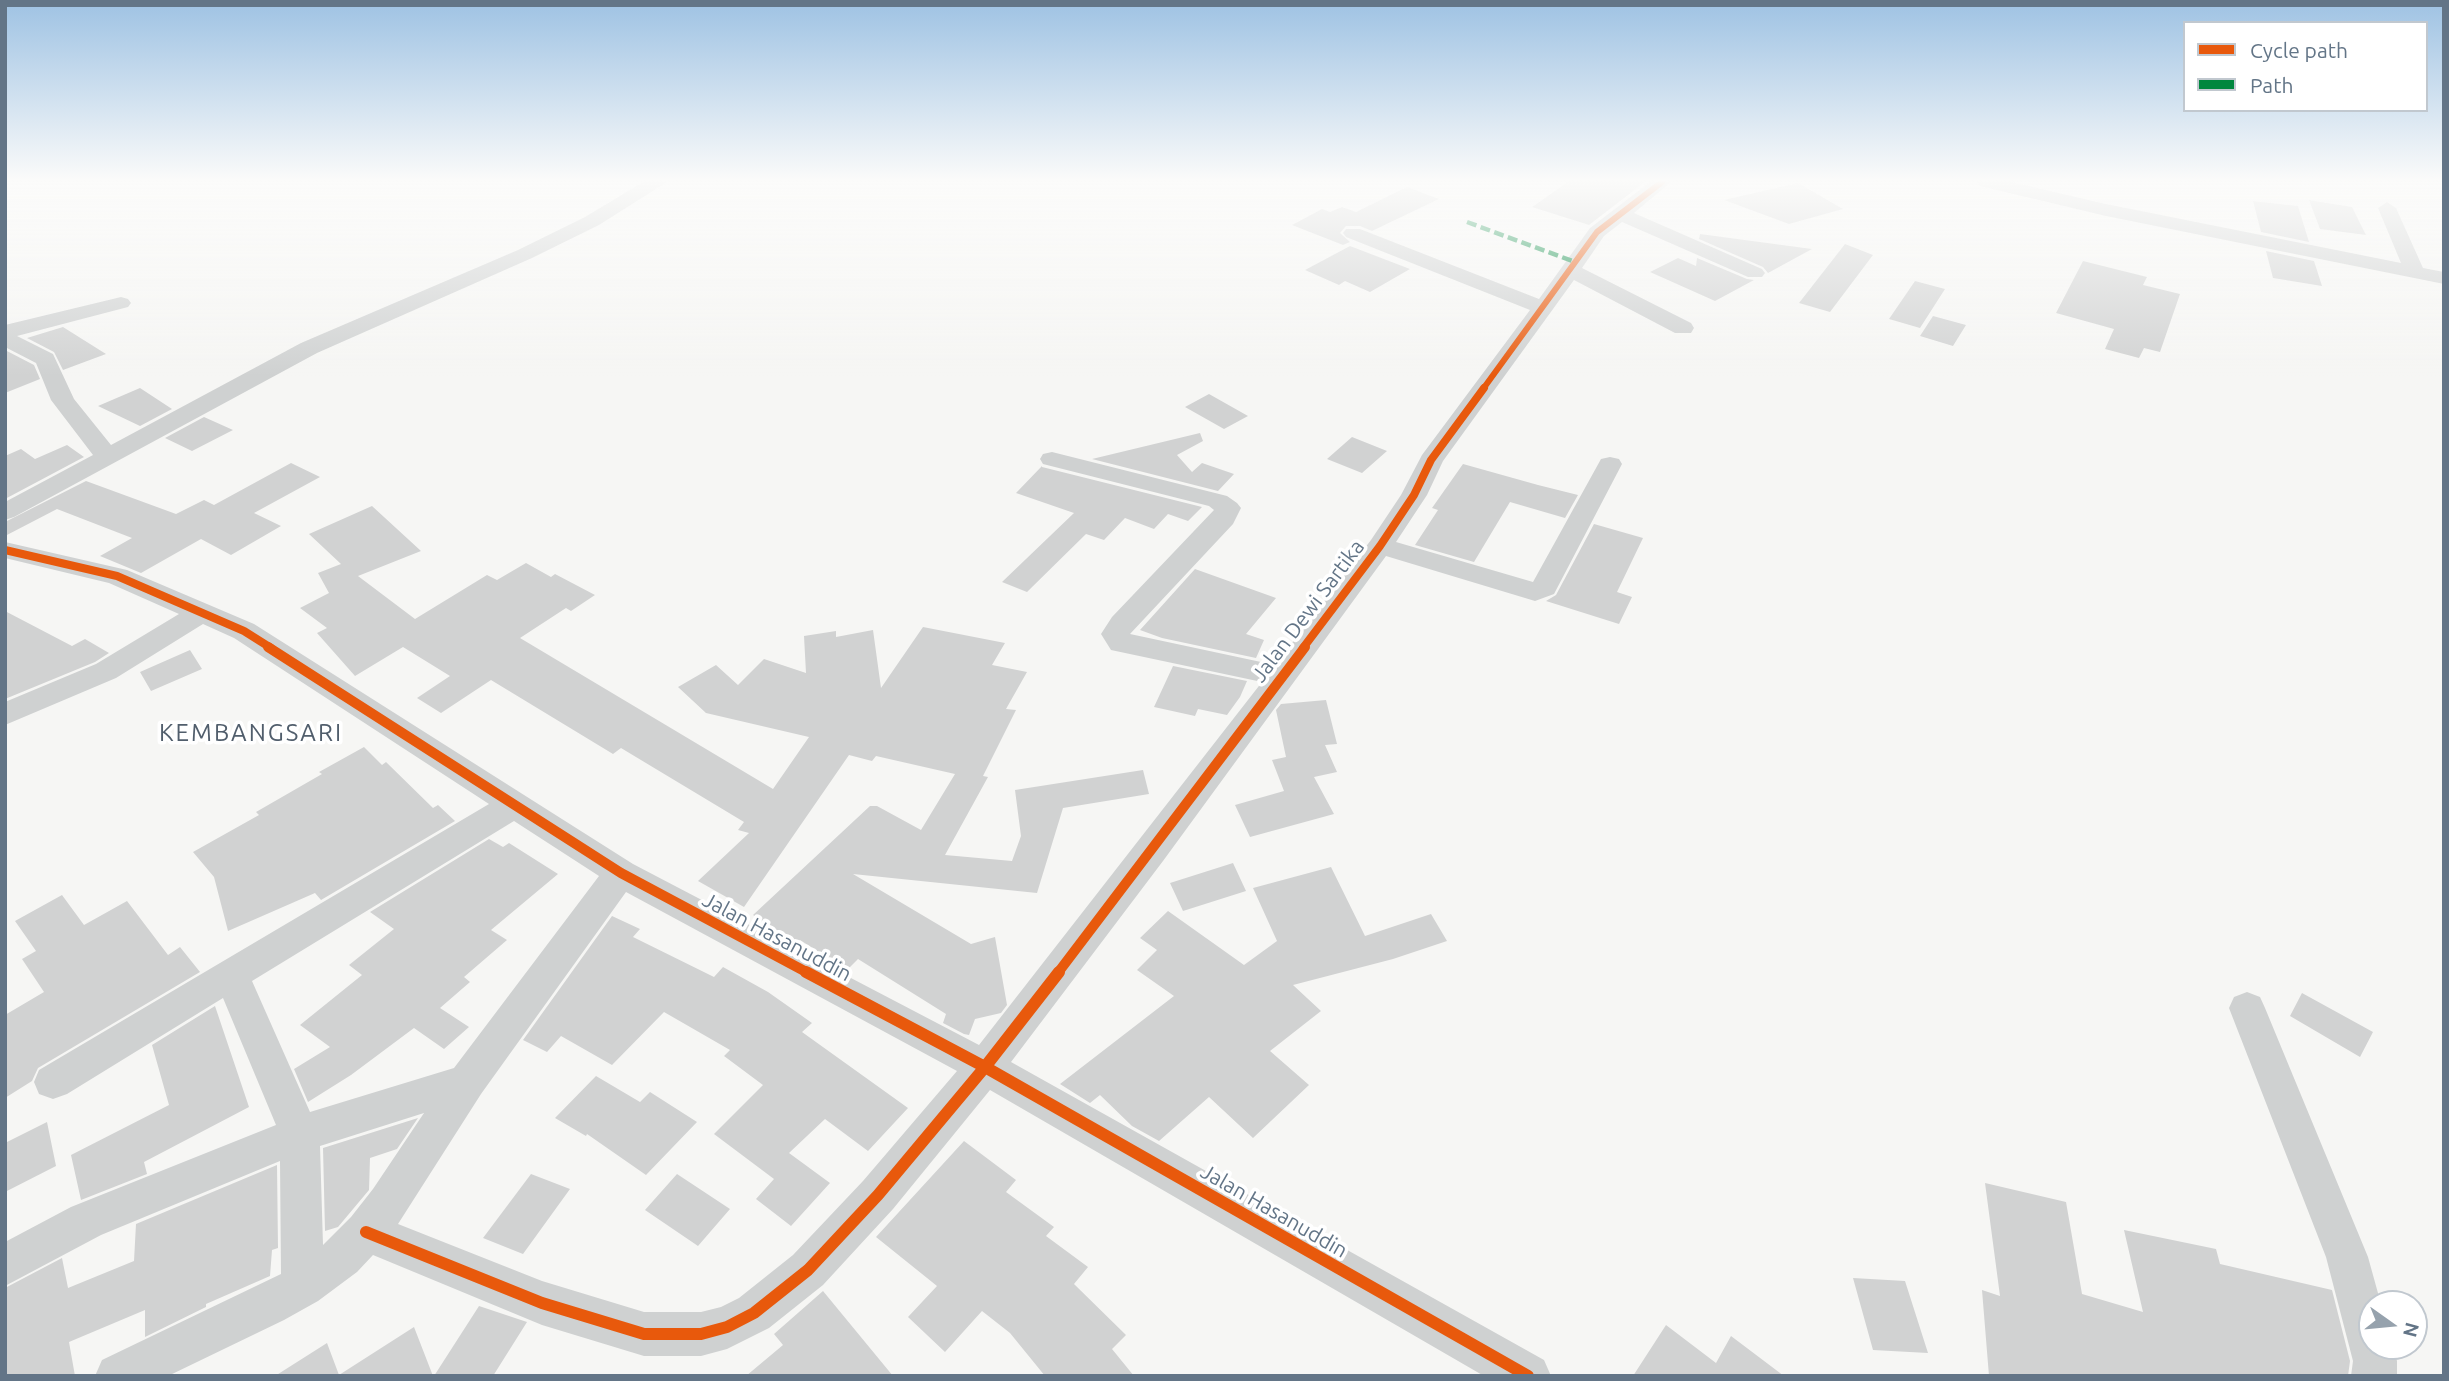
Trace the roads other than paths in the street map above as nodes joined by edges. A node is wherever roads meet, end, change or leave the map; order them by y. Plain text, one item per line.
1 (540, 246) edge
2 (1387, 246) edge
3 (1587, 246) edge
4 (1694, 246) edge
5 (2288, 246) edge
6 (2404, 246) edge
7 (1570, 271) junction
8 (2415, 272) junction
9 (1755, 273) dead end
10 (2444, 278) edge
11 (121, 303) dead end
12 (1543, 308) junction
13 (1683, 328) dead end
14 (5, 332) edge
15 (5, 338) edge
16 (107, 457) junction
17 (1052, 459) dead end
18 (1610, 464) dead end
19 (5, 512) edge
20 (1380, 546) junction
21 (5, 550) edge
22 (201, 612) junction
23 (1282, 676) junction
24 (5, 715) edge
25 (514, 805) junction
26 (621, 873) junction
27 (232, 976) junction
28 (2247, 1008) dead end
29 (985, 1067) junction
30 (53, 1082) dead end
31 (467, 1082) junction
32 (300, 1134) junction
33 (366, 1232) junction
34 (5, 1265) edge
35 (303, 1286) junction
36 (118, 1376) edge
37 (1528, 1376) edge
38 (2374, 1376) edge

1 - 16 street
2 - 12 street
3 - 7 street, Jalan Dewi Sartika
4 - 9 street
5 - 8 street
6 - 8 street
7 - 12 street, Jalan Dewi Sartika
7 - 13 street
8 - 10 street
11 - 14 street
12 - 20 street, Jalan Dewi Sartika
15 - 16 street
16 - 19 street
17 - 23 street
18 - 20 street
20 - 23 street, Jalan Dewi Sartika
21 - 22 street, Jalan Hasanuddin
22 - 24 street
22 - 25 street, Jalan Hasanuddin
23 - 29 street, Jalan Dewi Sartika
25 - 26 street, Jalan Hasanuddin
25 - 27 street
26 - 29 street, Jalan Hasanuddin
26 - 31 street
27 - 30 street
27 - 32 street
28 - 38 street
29 - 33 street, Jalan Dewi Sartika
29 - 37 street, Jalan Hasanuddin
31 - 32 street
31 - 33 street
32 - 34 street
32 - 35 street
33 - 35 street
35 - 36 street

